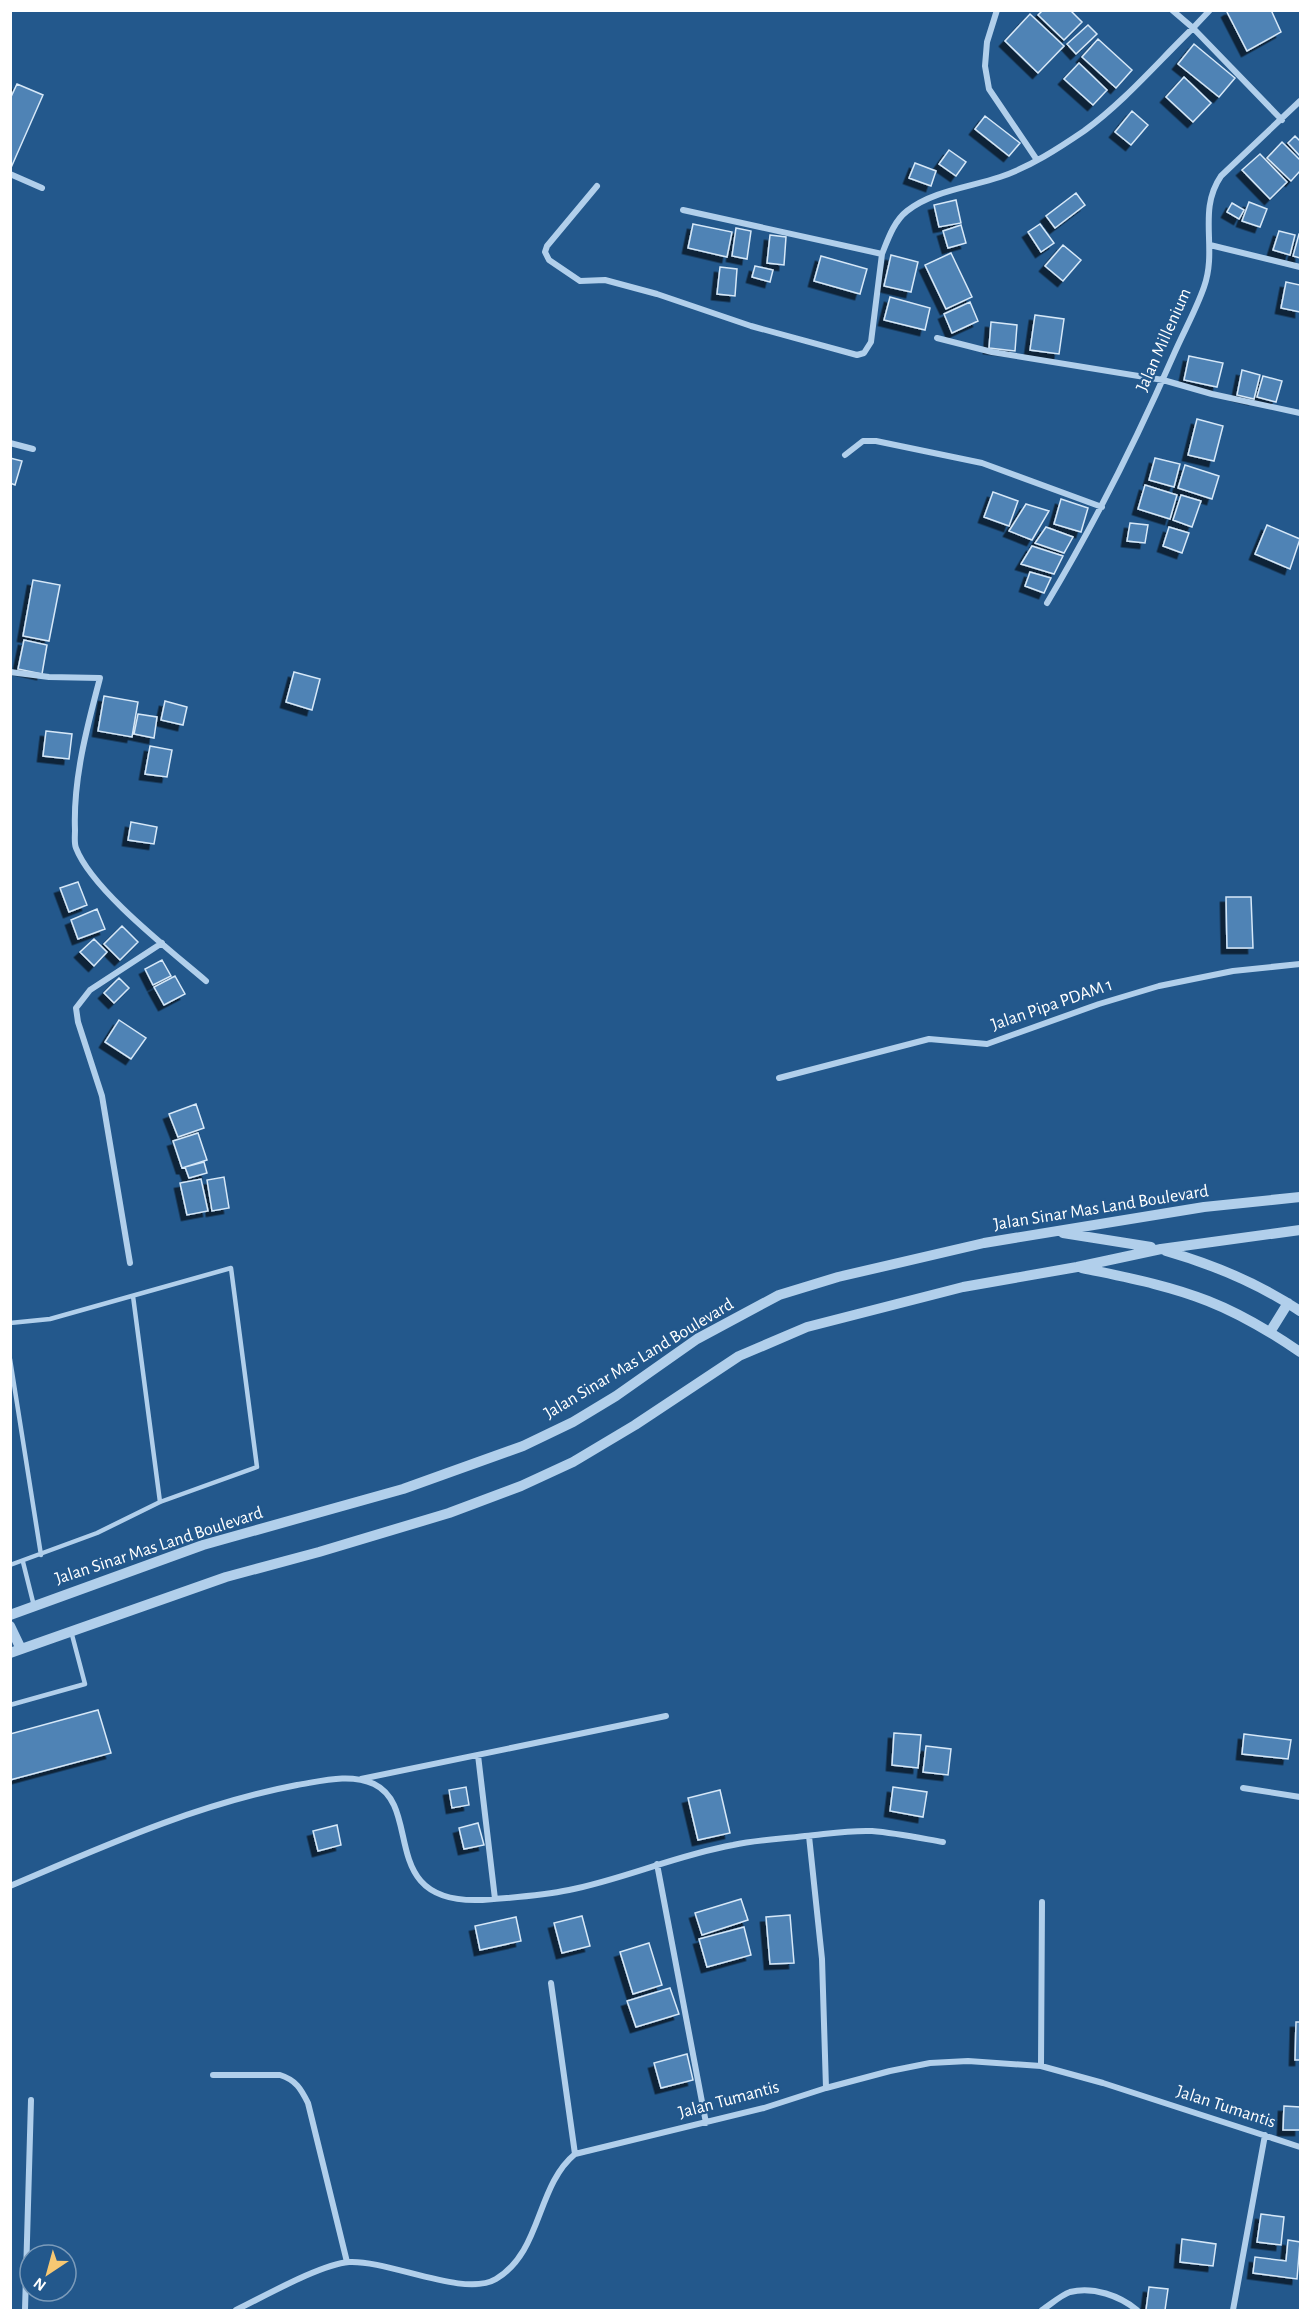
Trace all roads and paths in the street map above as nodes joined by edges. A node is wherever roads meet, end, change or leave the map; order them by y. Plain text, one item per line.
1 (997, 10) edge
2 (1172, 10) edge
3 (1210, 10) edge
4 (1193, 28) junction
5 (1300, 101) edge
6 (1282, 120) junction
7 (1037, 160) junction
8 (10, 174) edge
9 (597, 186) dead end
10 (42, 188) dead end
11 (683, 210) dead end
12 (1210, 245) junction
13 (882, 254) junction
14 (1300, 267) edge
15 (937, 338) dead end
16 (1163, 380) junction
17 (1300, 413) edge
18 (10, 442) edge
19 (33, 449) dead end
20 (845, 455) dead end
21 (1102, 507) junction
22 (1047, 603) dead end
23 (10, 672) edge
24 (162, 943) junction
25 (1300, 964) edge
26 (206, 981) dead end
27 (779, 1078) dead end
28 (1300, 1198) edge
29 (1300, 1230) edge
30 (1054, 1231) junction
31 (1161, 1249) junction
32 (130, 1263) dead end
33 (1077, 1267) junction
34 (133, 1296) junction
35 (1288, 1303) junction
36 (1300, 1311) edge
37 (10, 1323) edge
38 (1270, 1332) junction
39 (1300, 1352) edge
40 (10, 1359) edge
41 (160, 1502) junction
42 (41, 1555) junction
43 (23, 1562) junction
44 (10, 1565) edge
45 (34, 1606) junction
46 (10, 1615) edge
47 (10, 1626) edge
48 (71, 1631) junction
49 (16, 1651) edge
50 (10, 1705) edge
51 (666, 1716) dead end
52 (478, 1755) junction
53 (358, 1780) junction
54 (1243, 1788) dead end
55 (1300, 1797) edge
56 (808, 1836) junction
57 (943, 1842) dead end
58 (657, 1864) junction
59 (10, 1886) edge
60 (495, 1899) junction
61 (1042, 1902) dead end
62 (551, 1983) dead end
63 (1041, 2066) junction
64 (213, 2075) dead end
65 (826, 2088) junction
66 (31, 2100) dead end
67 (706, 2123) junction
68 (1265, 2135) junction
69 (1300, 2147) edge
70 (575, 2154) junction
71 (347, 2262) junction
72 (25, 2310) edge
73 (236, 2310) edge
74 (1042, 2310) edge
75 (1137, 2310) edge
76 (1233, 2310) edge

1 - 7 street
2 - 4 street
3 - 4 street
4 - 6 street
4 - 7 street
5 - 6 street, Jalan Millenium
6 - 12 street, Jalan Millenium
7 - 13 street
8 - 10 street
9 - 13 street
11 - 13 street
12 - 14 street
12 - 16 street, Jalan Millenium
15 - 16 street
16 - 17 street
16 - 21 street, Jalan Millenium
18 - 19 street
20 - 21 street
21 - 22 street, Jalan Millenium
23 - 24 street
24 - 26 street
24 - 32 street
25 - 27 street, Jalan Pipa PDAM 1
28 - 30 street, Jalan Sinar Mas Land Boulevard
29 - 31 street
30 - 31 street
30 - 45 street, Jalan Sinar Mas Land Boulevard
31 - 33 street
31 - 35 street
33 - 38 street
33 - 48 street
34 - 37 lane
34 - 41 lane
34 - 41 lane
35 - 36 street
35 - 38 street
38 - 39 street
40 - 42 lane
41 - 42 lane
42 - 43 lane
43 - 44 lane
43 - 45 lane
45 - 46 street, Jalan Sinar Mas Land Boulevard
47 - 49 street
48 - 49 street
48 - 50 lane
51 - 52 street
52 - 53 street
52 - 60 street
53 - 59 street
53 - 60 street
54 - 55 street
56 - 57 street
56 - 58 street
56 - 65 street
58 - 60 street
58 - 67 street
61 - 63 street
62 - 70 street
63 - 65 street, Jalan Tumantis
63 - 68 street, Jalan Tumantis
64 - 71 street
65 - 67 street, Jalan Tumantis
66 - 72 street
67 - 70 street, Jalan Tumantis
68 - 69 street, Jalan Tumantis
68 - 76 street
70 - 71 street
71 - 73 street
74 - 75 street

